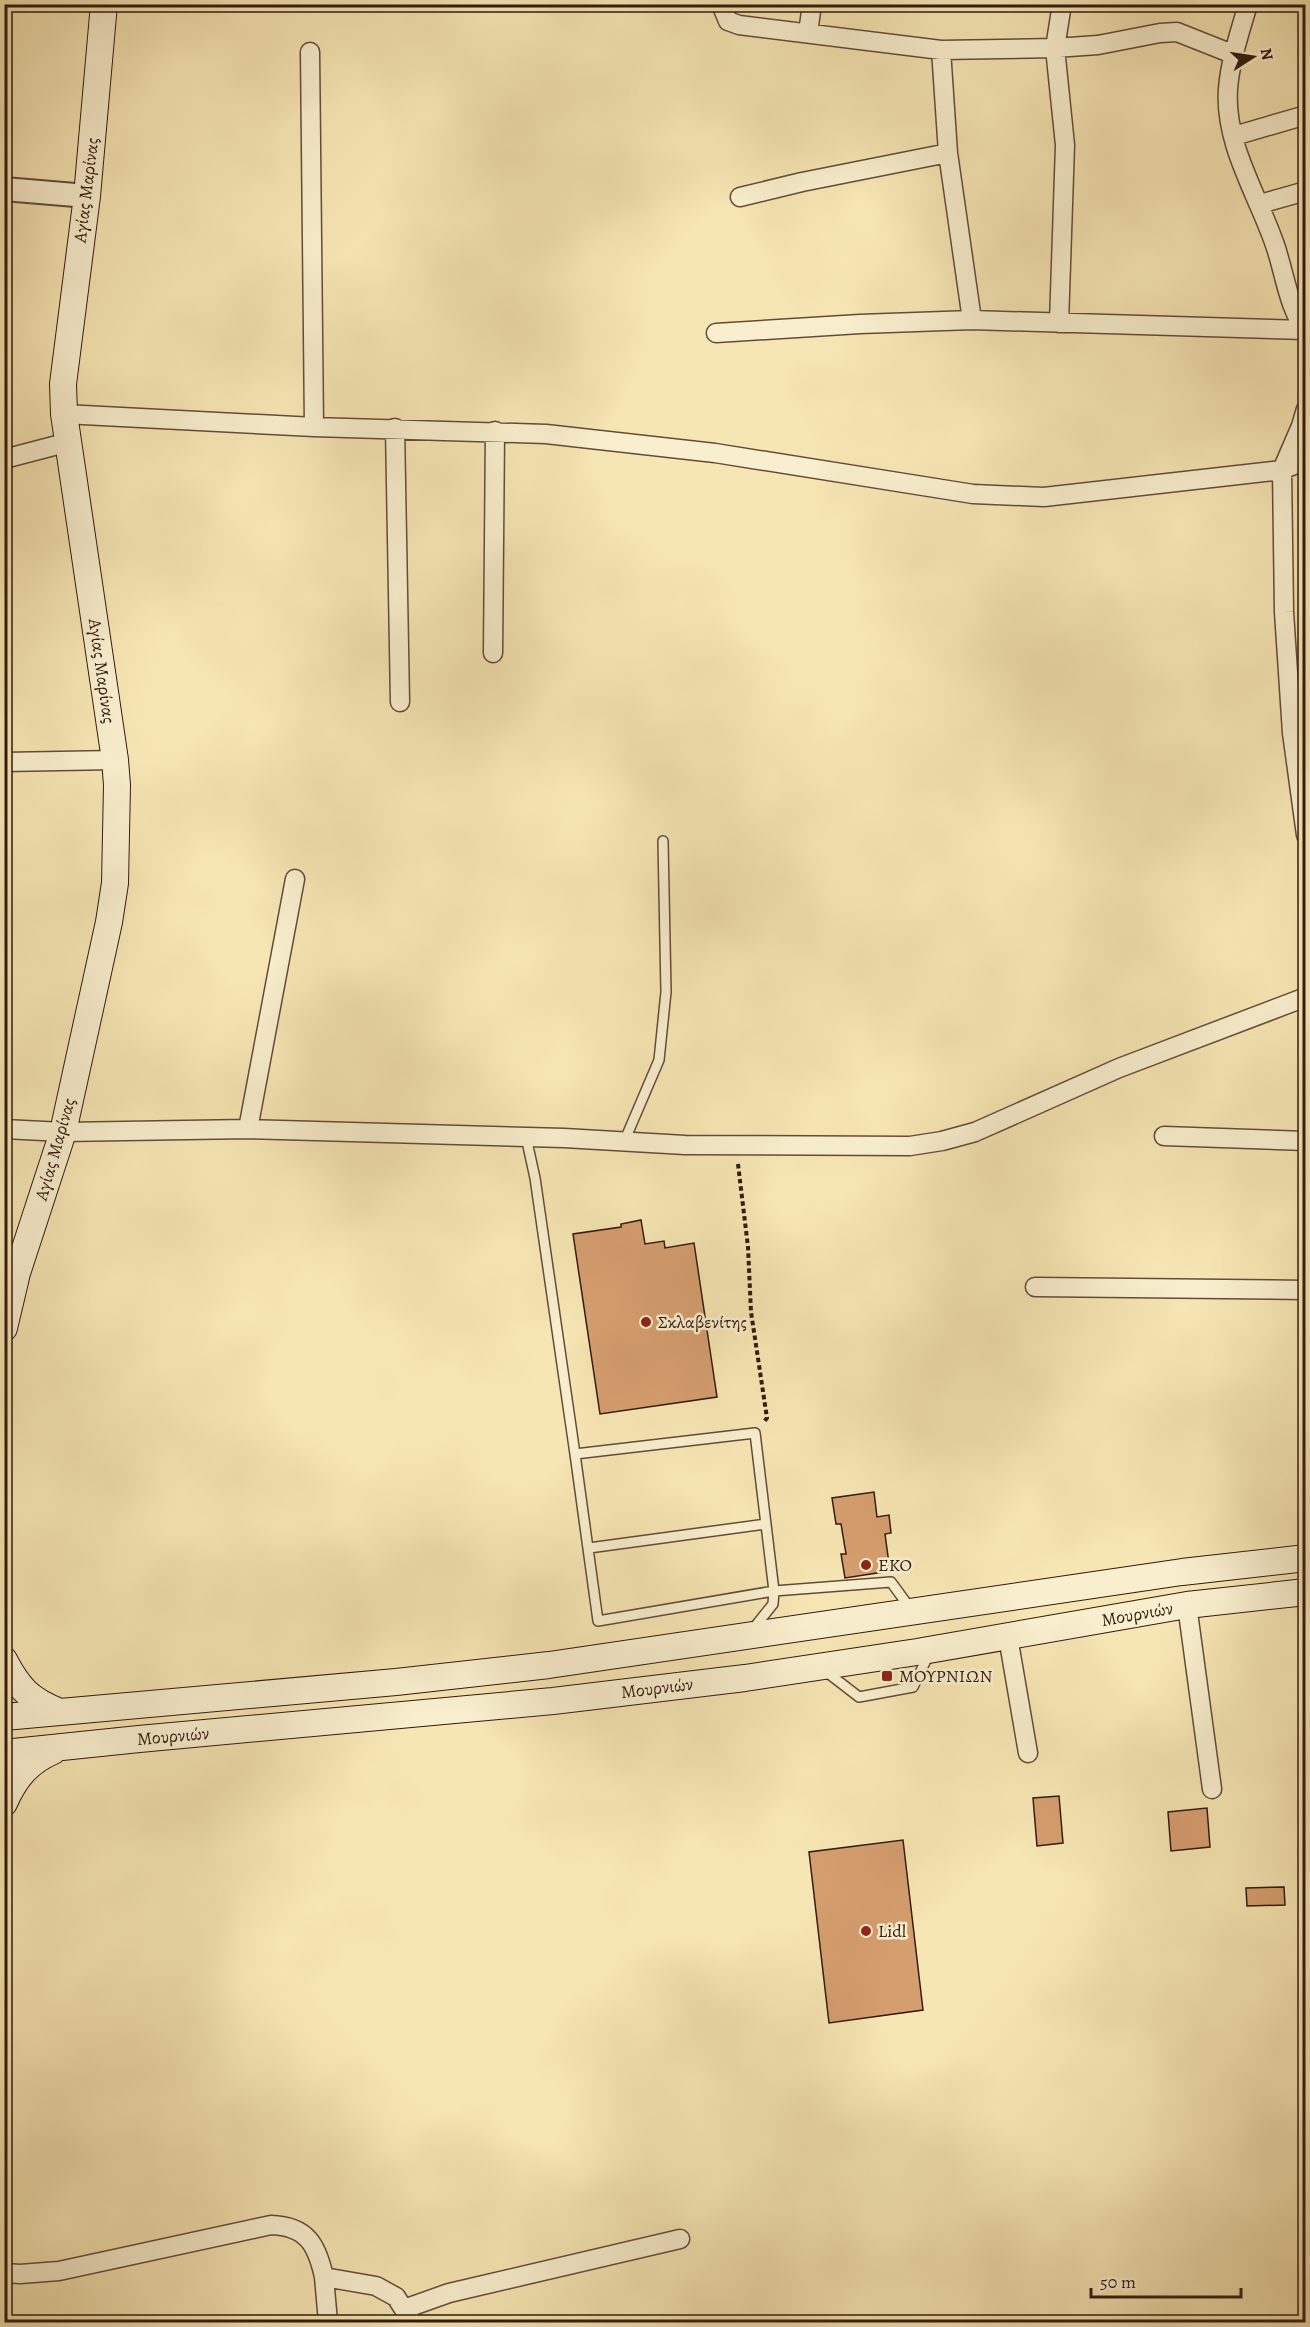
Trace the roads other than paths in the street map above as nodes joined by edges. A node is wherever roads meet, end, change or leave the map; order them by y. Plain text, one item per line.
1 (104, 4) edge
2 (721, 4) edge
3 (812, 4) edge
4 (1062, 4) edge
5 (1248, 4) edge
6 (808, 33) junction
7 (1055, 48) junction
8 (941, 50) junction
9 (310, 52) dead end
10 (1235, 55) junction
11 (1305, 115) edge
12 (1234, 136) junction
13 (948, 153) junction
14 (4, 189) edge
15 (1305, 191) edge
16 (87, 196) junction
17 (740, 197) dead end
18 (1260, 204) junction
19 (972, 320) junction
20 (1059, 323) junction
21 (1304, 328) edge
22 (716, 333) dead end
23 (1305, 409) edge
24 (64, 414) junction
25 (314, 427) junction
26 (395, 428) junction
27 (495, 431) junction
28 (69, 442) junction
29 (4, 459) edge
30 (1305, 460) edge
31 (1282, 470) junction
32 (494, 653) dead end
33 (400, 702) dead end
34 (115, 760) junction
35 (4, 762) edge
36 (1303, 809) edge
37 (1305, 835) edge
38 (663, 841) dead end
39 (295, 879) dead end
40 (1305, 997) edge
41 (4, 1130) edge
42 (248, 1130) junction
43 (63, 1132) junction
44 (1164, 1136) dead end
45 (526, 1137) junction
46 (1305, 1141) edge
47 (624, 1142) junction
48 (1035, 1287) dead end
49 (1305, 1290) edge
50 (4, 1328) edge
51 (575, 1454) junction
52 (766, 1524) junction
53 (589, 1548) junction
54 (1305, 1558) edge
55 (774, 1591) junction
56 (1305, 1592) edge
57 (1187, 1605) junction
58 (912, 1611) junction
59 (1008, 1637) junction
60 (745, 1638) junction
61 (931, 1650) junction
62 (4, 1660) edge
63 (819, 1667) junction
64 (61, 1712) junction
65 (4, 1717) edge
66 (62, 1747) junction
67 (4, 1753) edge
68 (1028, 1753) dead end
69 (1212, 1789) dead end
70 (4, 1803) edge
71 (680, 2239) dead end
72 (4, 2273) edge
73 (324, 2277) junction
74 (408, 2316) edge
75 (328, 2322) edge

1 - 16 main road, Αγίας Μαρίνας
2 - 6 street
3 - 6 street
4 - 7 street
5 - 10 street
6 - 8 street
7 - 8 street
7 - 10 street
7 - 20 street
8 - 13 street
9 - 25 street
10 - 12 street
11 - 12 street
12 - 18 street
13 - 17 street
13 - 19 street
14 - 16 street
15 - 18 street
16 - 24 main road, Αγίας Μαρίνας
18 - 21 street
19 - 20 street
19 - 22 street
20 - 21 street
23 - 31 street
24 - 25 street
24 - 28 main road, Αγίας Μαρίνας
25 - 26 street
26 - 27 street
26 - 33 street
27 - 31 street
27 - 32 street
28 - 29 street
28 - 34 main road, Αγίας Μαρίνας
30 - 31 street
31 - 36 street
34 - 35 street
34 - 43 main road, Αγίας Μαρίνας
36 - 37 street
38 - 47 lane
39 - 42 street
40 - 47 street
41 - 43 street
42 - 43 street
42 - 45 street
43 - 50 main road, Αγίας Μαρίνας
44 - 46 street
45 - 47 street
45 - 51 lane
48 - 49 street
51 - 52 lane
51 - 53 lane
52 - 53 lane
52 - 55 lane
53 - 55 lane
54 - 58 main road, Μουρνιών
55 - 58 lane
55 - 60 lane
56 - 57 main road, Μουρνιών
57 - 59 main road, Μουρνιών
57 - 69 street
58 - 60 main road, Μουρνιών
59 - 61 main road, Μουρνιών
59 - 68 street
60 - 64 main road, Μουρνιών
61 - 63 main road, Μουρνιών
61 - 63 lane
62 - 64 main road
63 - 66 main road, Μουρνιών
64 - 65 main road, Μουρνιών
66 - 67 main road, Μουρνιών
66 - 70 main road
71 - 74 street
72 - 73 street
73 - 74 street
73 - 75 street

